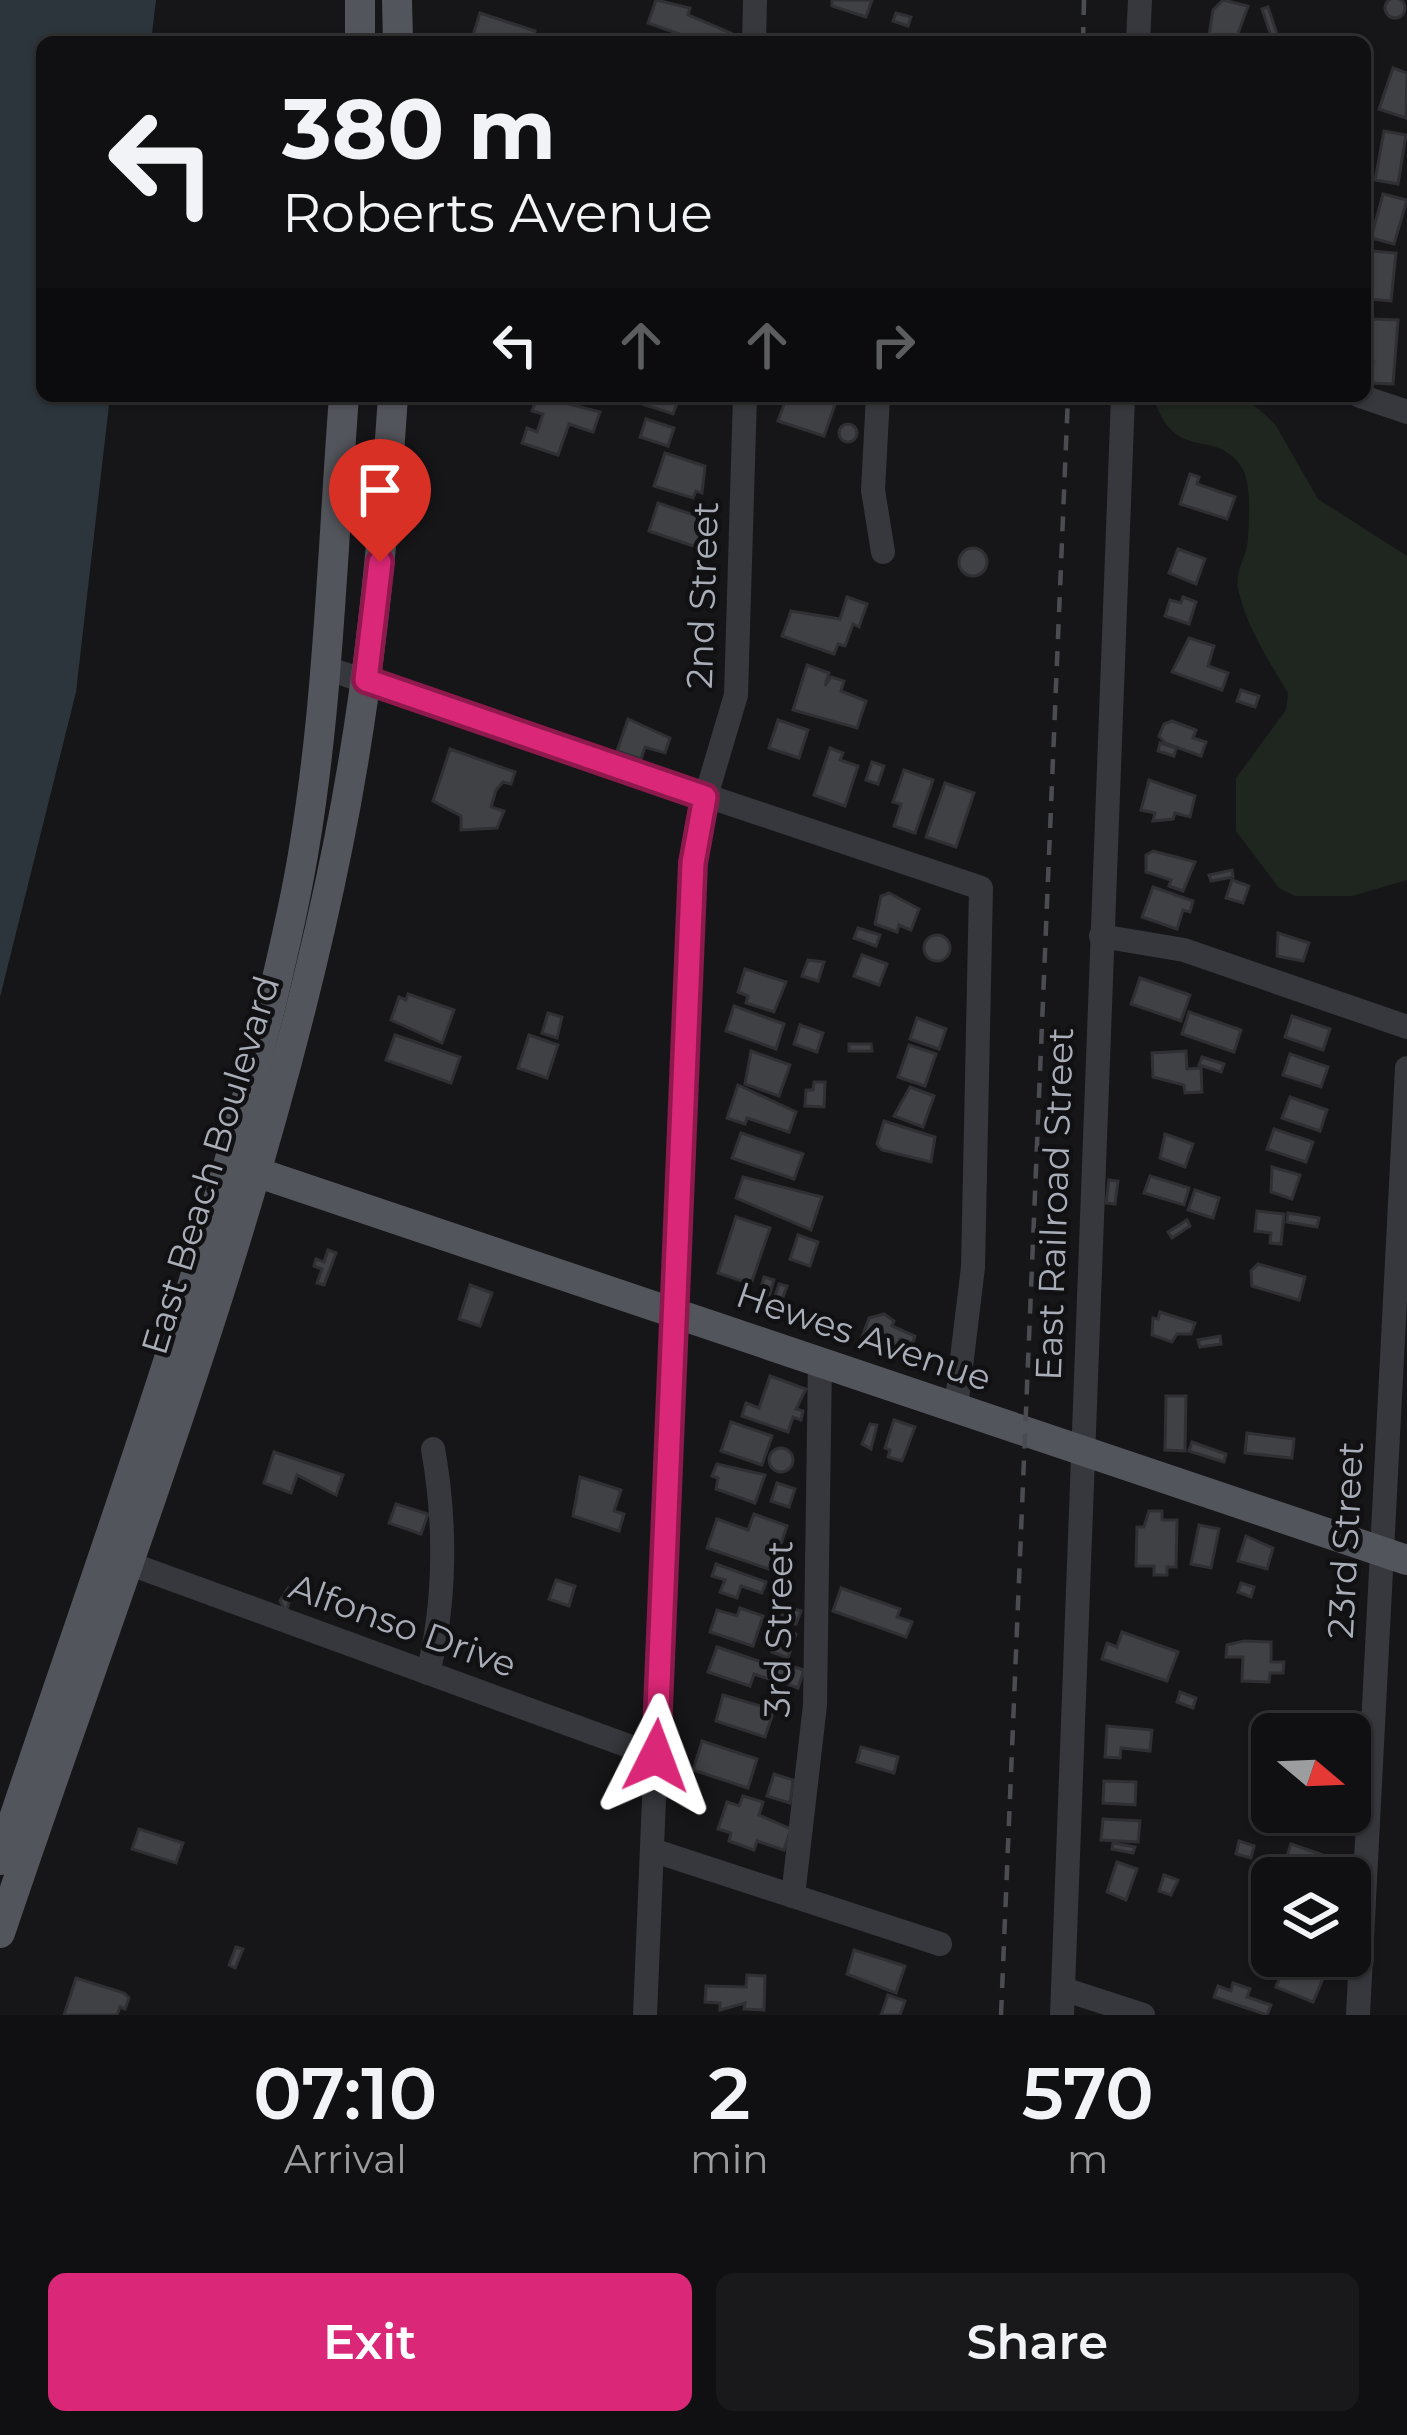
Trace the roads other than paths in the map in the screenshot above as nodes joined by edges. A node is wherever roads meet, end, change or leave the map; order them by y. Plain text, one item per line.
1 (360, 0) edge
2 (398, 0) edge
3 (755, 0) edge
4 (1140, 0) edge
5 (360, 36) edge
6 (397, 36) edge
7 (754, 36) edge
8 (1138, 36) edge
9 (1371, 400) edge
10 (344, 402) edge
11 (392, 402) edge
12 (745, 402) edge
13 (878, 402) edge
14 (1123, 402) edge
15 (1407, 412) edge
16 (883, 552) dead end
17 (323, 667) junction
18 (366, 680) junction
19 (705, 797) junction
20 (1100, 936) junction
21 (1407, 1027) edge
22 (1407, 1068) edge
23 (242, 1167) junction
24 (676, 1313) junction
25 (820, 1362) junction
26 (956, 1408) junction
27 (433, 1449) dead end
28 (1080, 1449) junction
29 (1394, 1556) edge
30 (125, 1562) junction
31 (428, 1673) junction
32 (656, 1756) junction
33 (652, 1850) junction
34 (0, 1860) edge
35 (794, 1896) junction
36 (0, 1933) edge
37 (940, 1944) dead end
38 (1062, 2002) edge
39 (645, 2015) edge
40 (1143, 2015) edge
41 (1358, 2015) edge

1 - 5 main road
2 - 6 main road
3 - 7 street
4 - 8 street
9 - 15 street
10 - 17 main road, East Beach Boulevard
11 - 18 main road, East Beach Boulevard
12 - 19 street, 2nd Street
13 - 16 street
14 - 20 street, East Railroad Street
17 - 18 street
17 - 23 main road, East Beach Boulevard
18 - 19 street
18 - 23 main road, East Beach Boulevard
19 - 24 street, 2nd Street
19 - 26 street
20 - 21 street
20 - 28 street, East Railroad Street
22 - 29 street, 23rd Street
23 - 24 main road, Hewes Avenue
23 - 30 main road, East Beach Boulevard
23 - 34 main road, East Beach Boulevard
24 - 25 main road, Hewes Avenue
24 - 32 street, 2nd Street
25 - 26 main road, Hewes Avenue
25 - 35 street, 3rd Street
26 - 28 main road, Hewes Avenue
27 - 31 street
28 - 29 main road, Hewes Avenue
28 - 38 street, East Railroad Street
29 - 41 street, 23rd Street
30 - 31 street, Alfonso Drive
30 - 36 main road, East Beach Boulevard
31 - 32 street, Alfonso Drive
32 - 33 street, 2nd Street
33 - 35 street
33 - 39 street, 2nd Street
35 - 37 street
38 - 40 street

